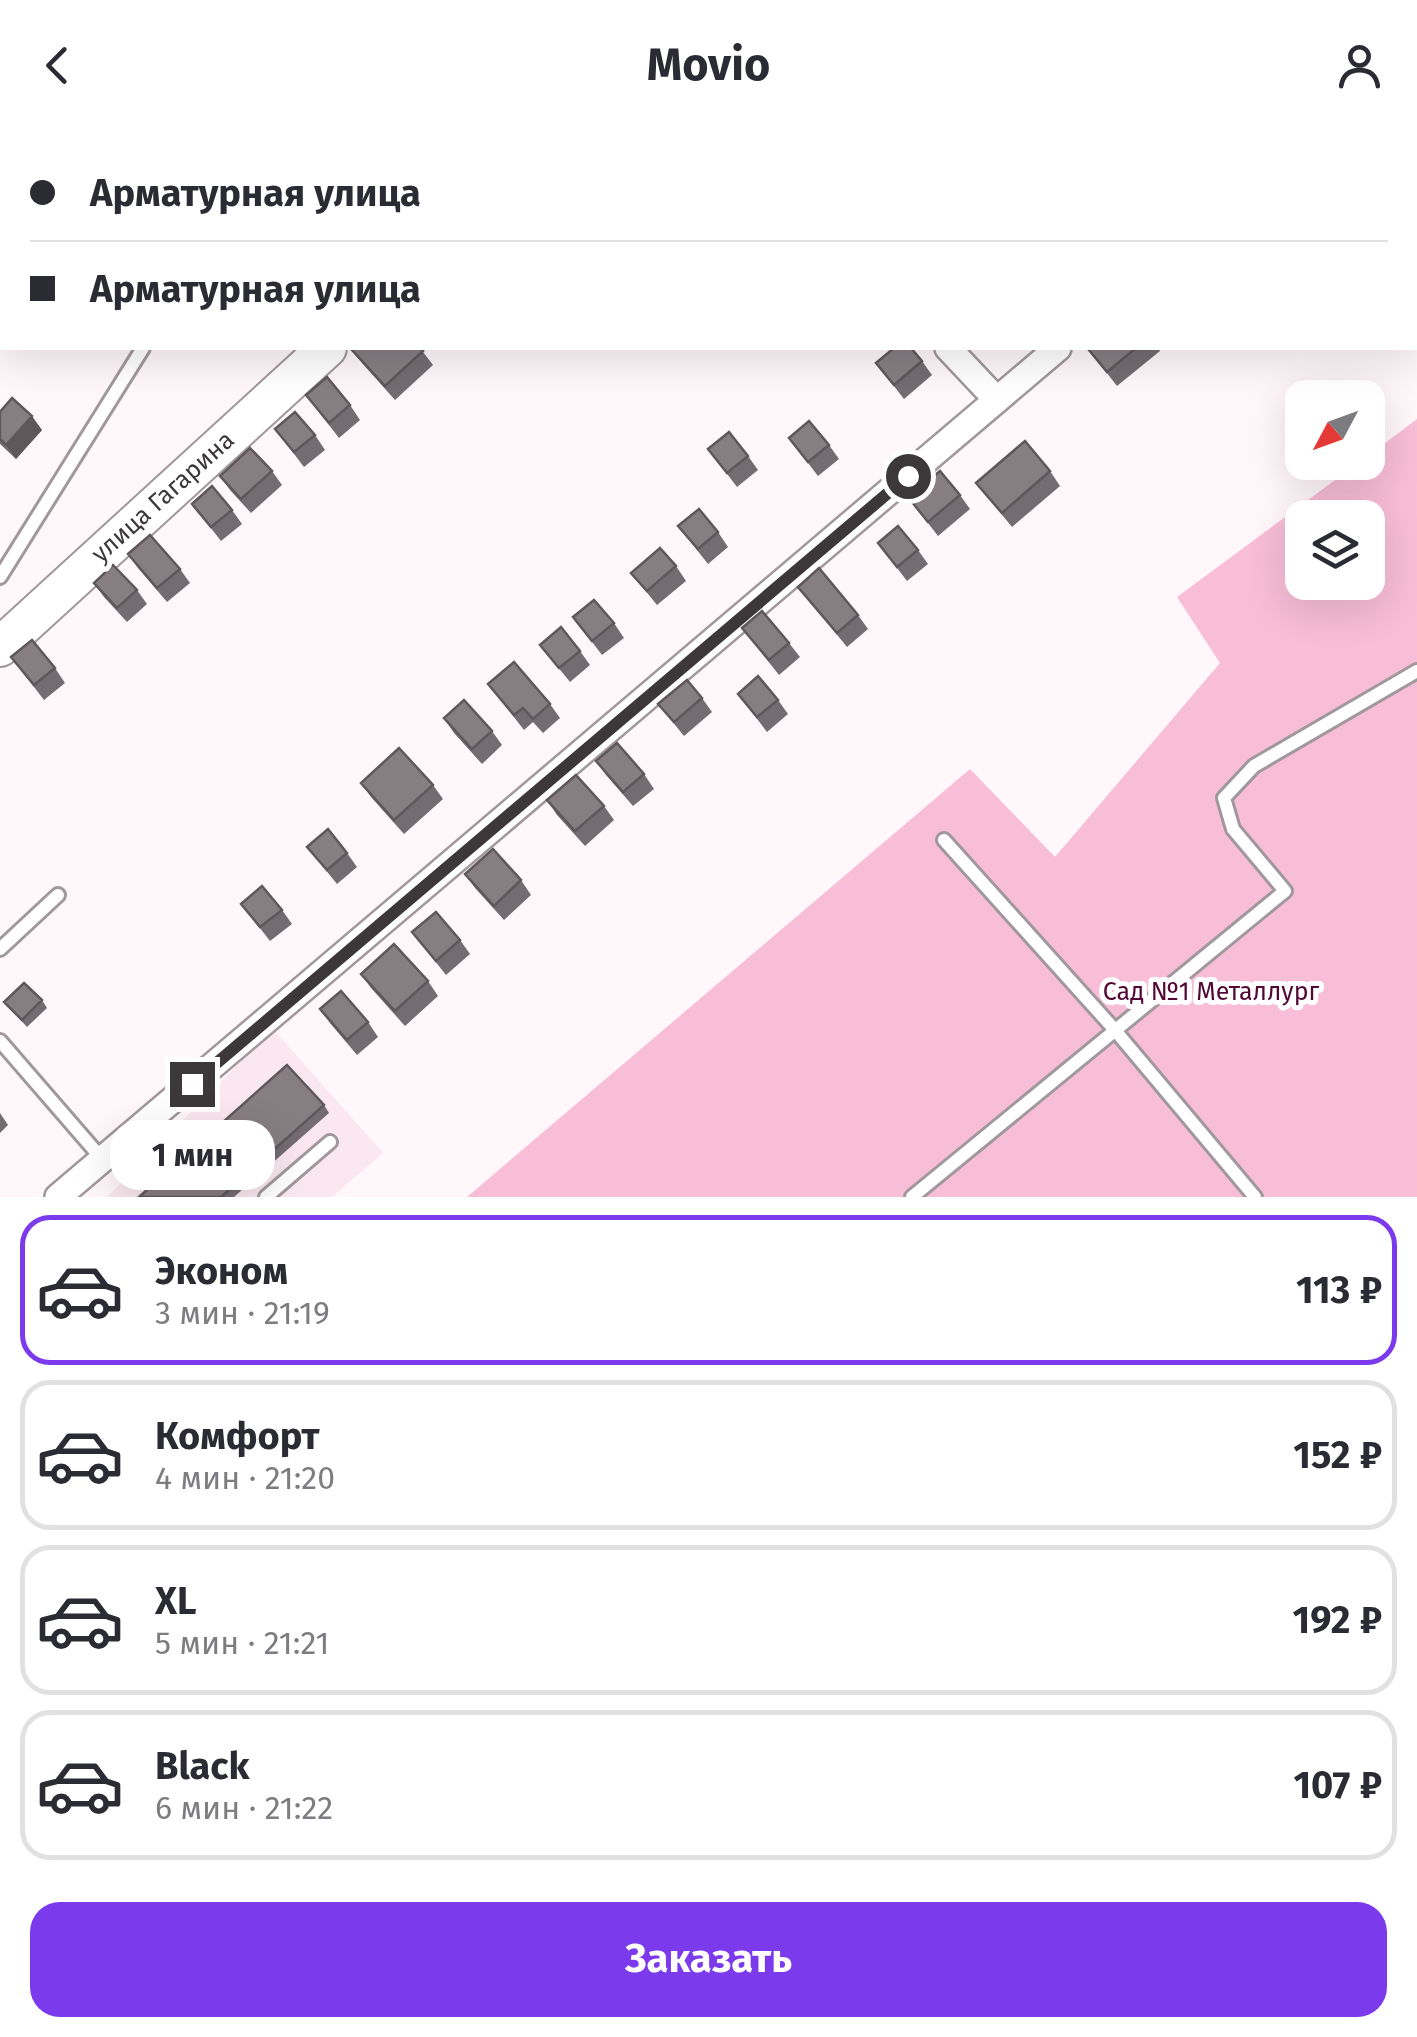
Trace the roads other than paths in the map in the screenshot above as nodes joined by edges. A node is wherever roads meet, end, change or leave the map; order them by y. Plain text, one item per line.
1 (142, 350) edge
2 (325, 350) edge
3 (950, 350) edge
4 (1056, 350) edge
5 (997, 400) junction
6 (0, 576) edge
7 (0, 647) edge
8 (1417, 671) edge
9 (944, 840) dead end
10 (58, 895) dead end
11 (0, 949) edge
12 (1114, 1029) junction
13 (0, 1041) edge
14 (330, 1142) dead end
15 (103, 1160) junction
16 (58, 1197) edge
17 (266, 1197) edge
18 (912, 1197) edge
19 (1255, 1197) edge

1 - 6 lane
2 - 7 street, улица Гагарина
3 - 5 street
4 - 5 street
5 - 15 street
8 - 12 lane
9 - 12 lane
10 - 11 lane
12 - 18 lane
12 - 19 lane
13 - 15 lane
14 - 17 lane
15 - 16 street

